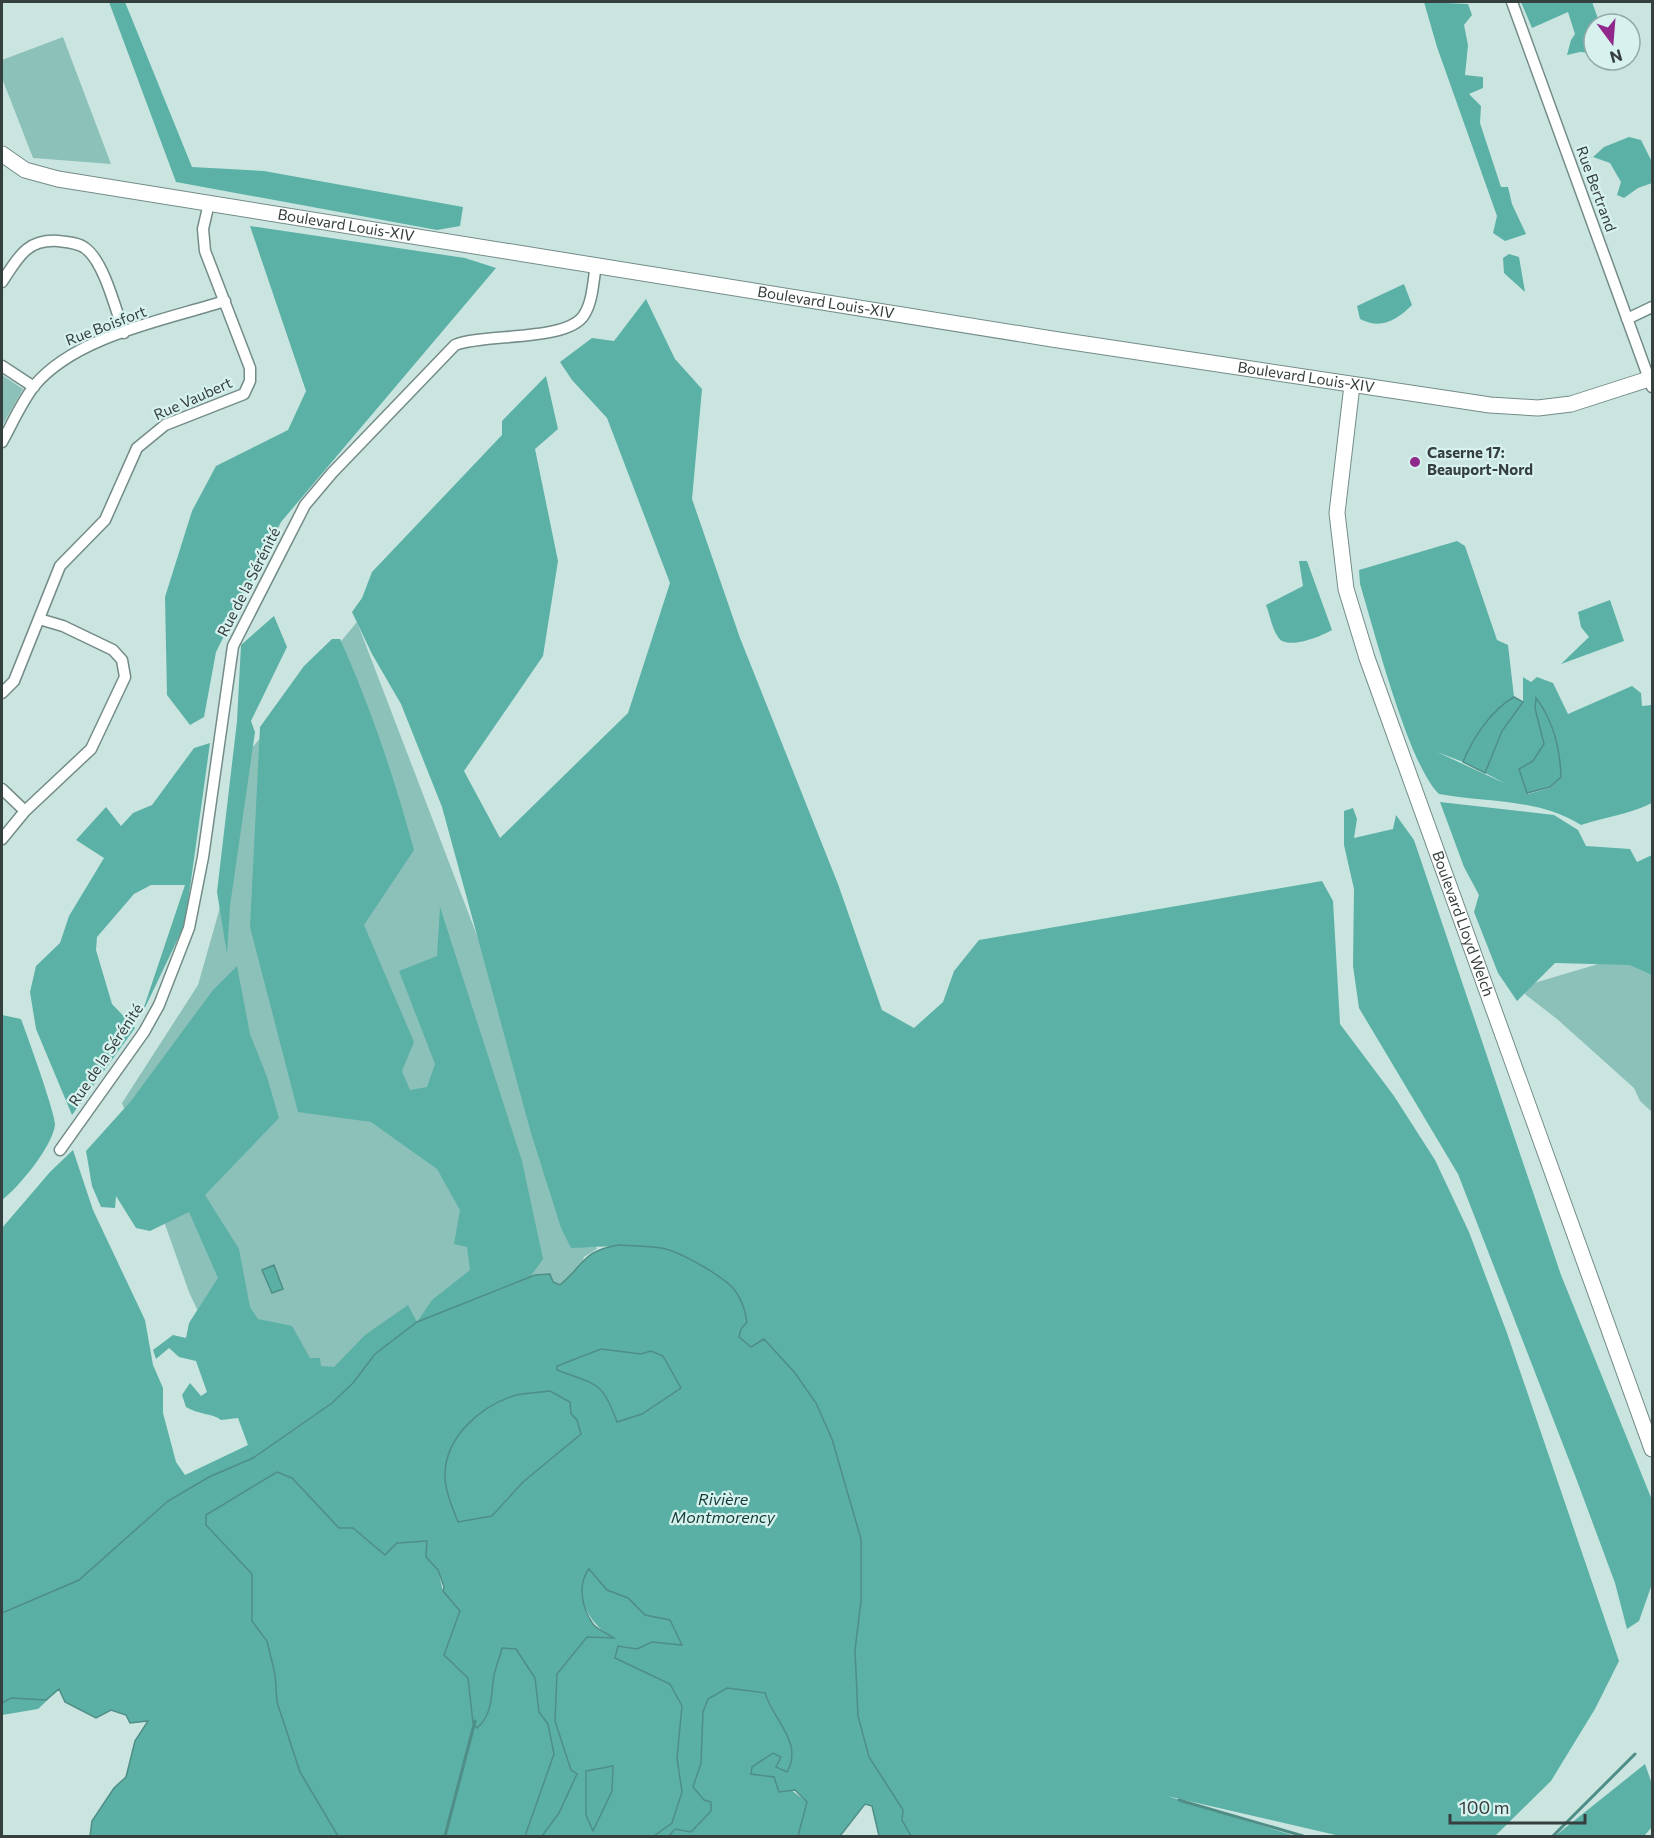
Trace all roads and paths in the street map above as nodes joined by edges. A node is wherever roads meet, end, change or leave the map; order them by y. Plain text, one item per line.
1 (1512, 2) edge
2 (2, 154) edge
3 (209, 203) junction
4 (596, 265) junction
5 (2, 282) edge
6 (225, 301) junction
7 (1653, 307) edge
8 (1628, 318) junction
9 (124, 333) junction
10 (2, 366) edge
11 (1652, 381) edge
12 (1352, 385) junction
13 (34, 387) junction
14 (2, 442) edge
15 (39, 619) junction
16 (2, 693) edge
17 (2, 789) edge
18 (25, 811) junction
19 (2, 839) edge
20 (60, 1150) dead end
21 (1653, 1449) edge

1 - 8 street, Rue Bertrand
2 - 3 main road, Boulevard Louis-XIV
3 - 4 main road, Boulevard Louis-XIV
3 - 6 street, Rue Vaubert
4 - 12 main road, Boulevard Louis-XIV
4 - 20 street, Rue de la Sérénité
5 - 9 street
6 - 9 street, Rue Boisfort
6 - 15 street, Rue Vaubert
7 - 8 street
8 - 11 street, Rue Bertrand
9 - 13 street, Rue Boisfort
10 - 13 street
11 - 12 main road, Boulevard Louis-XIV
12 - 21 main road, Boulevard Lloyd Welch
13 - 14 street, Rue Boisfort
15 - 16 street, Rue Vaubert
15 - 18 street
17 - 18 street
18 - 19 street

